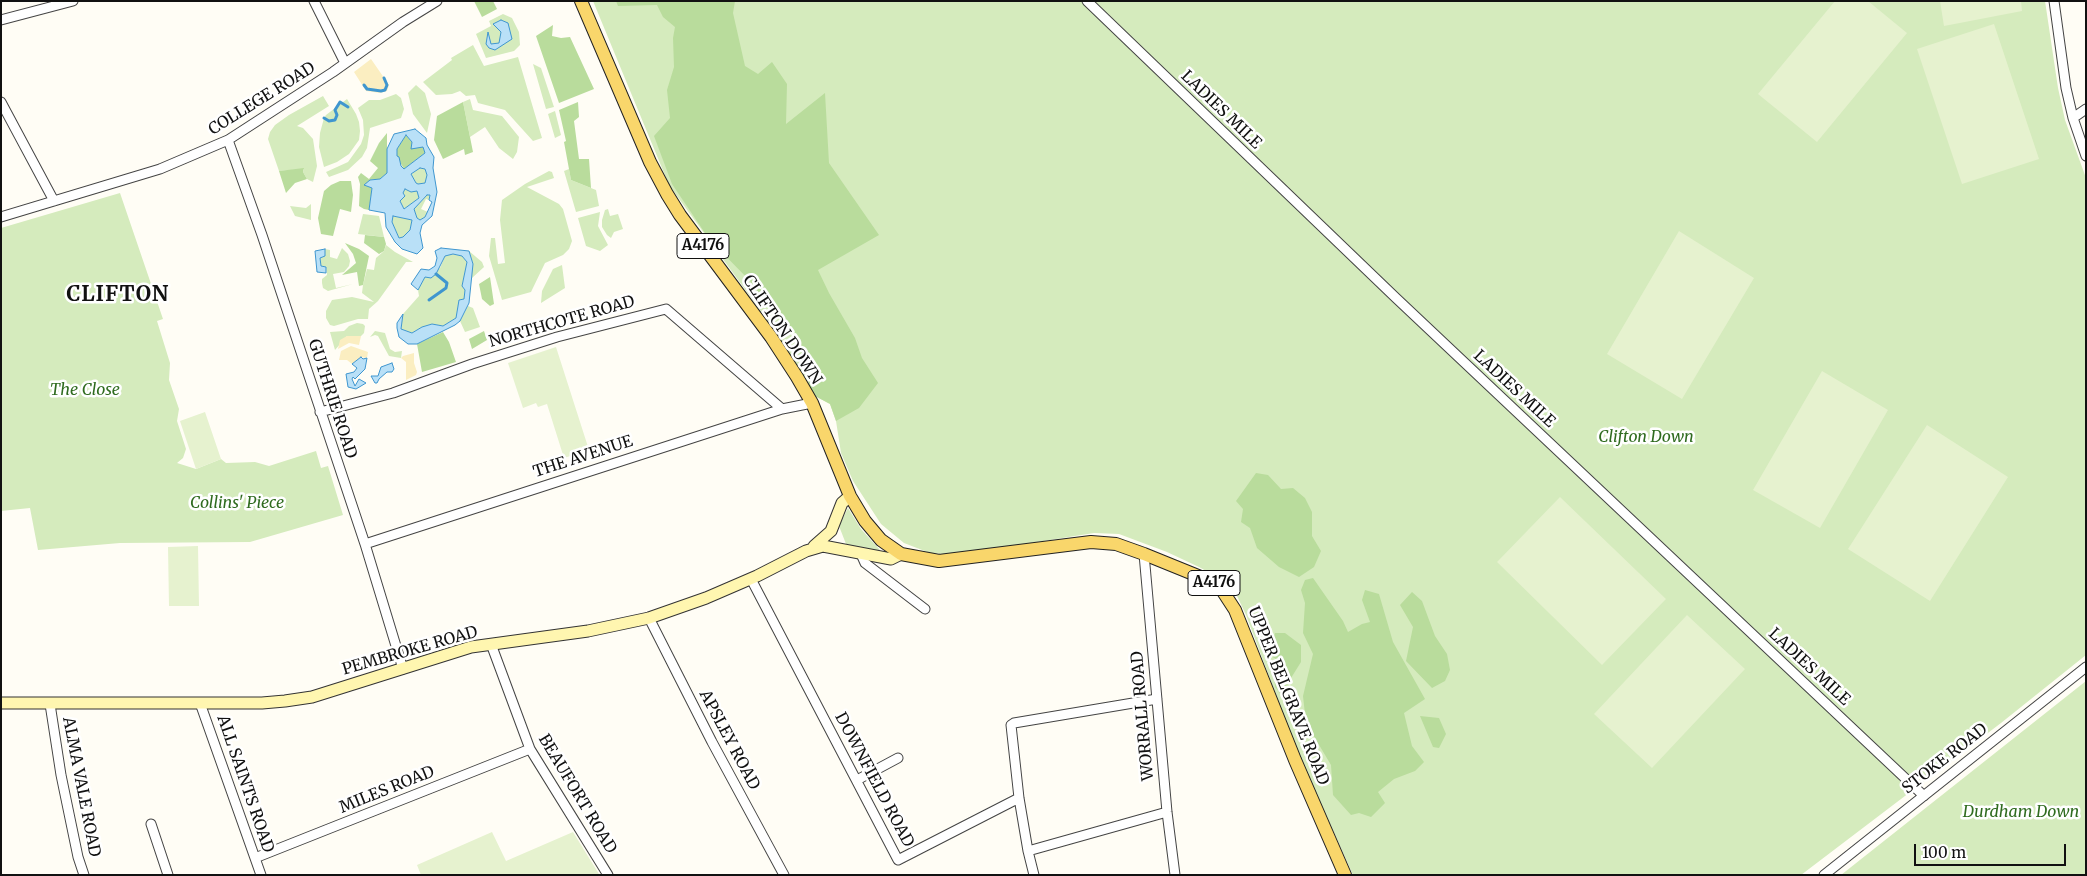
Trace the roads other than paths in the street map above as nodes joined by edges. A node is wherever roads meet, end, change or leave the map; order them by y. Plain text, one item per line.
1 (73, 1) edge
2 (314, 1) edge
3 (437, 1) edge
4 (582, 1) edge
5 (1087, 1) edge
6 (2054, 1) edge
7 (1, 20) edge
8 (345, 63) junction
9 (1, 102) edge
10 (2086, 109) edge
11 (2073, 118) junction
12 (228, 140) junction
13 (2086, 156) edge
14 (54, 201) junction
15 (1, 217) edge
16 (812, 403) junction
17 (782, 409) junction
18 (320, 412) junction
19 (850, 496) junction
20 (365, 544) junction
21 (806, 551) junction
22 (861, 554) junction
23 (901, 554) junction
24 (1144, 554) junction
25 (752, 579) junction
26 (925, 609) dead end
27 (649, 618) junction
28 (491, 644) junction
29 (2086, 667) edge
30 (403, 668) junction
31 (1157, 699) junction
32 (1, 703) edge
33 (200, 703) junction
34 (50, 704) junction
35 (530, 749) junction
36 (898, 758) dead end
37 (856, 780) junction
38 (1924, 796) junction
39 (1020, 798) junction
40 (1167, 812) junction
41 (150, 824) dead end
42 (1028, 851) junction
43 (255, 858) junction
44 (84, 875) edge
45 (168, 875) edge
46 (261, 875) edge
47 (608, 875) edge
48 (784, 875) edge
49 (1034, 875) edge
50 (1175, 875) edge
51 (1345, 875) edge
52 (1824, 875) edge

1 - 7 street
2 - 8 street
3 - 8 street, COLLEGE ROAD
4 - 16 main road, CLIFTON DOWN / A4176
5 - 38 street, LADIES MILE
6 - 11 street
8 - 12 street, COLLEGE ROAD
9 - 14 street
10 - 11 street
11 - 13 street
12 - 14 street, COLLEGE ROAD
12 - 18 street, GUTHRIE ROAD
14 - 15 street, COLLEGE ROAD
16 - 17 street, THE AVENUE
16 - 19 main road, CLIFTON DOWN / A4176
17 - 18 street, NORTHCOTE ROAD
17 - 20 street, THE AVENUE
18 - 20 street, GUTHRIE ROAD
19 - 21 main road
19 - 23 main road, A4176
20 - 30 street, GUTHRIE ROAD
21 - 22 main road, PEMBROKE ROAD
21 - 25 main road, PEMBROKE ROAD
22 - 23 main road, PEMBROKE ROAD
22 - 26 street
23 - 24 main road, UPPER BELGRAVE ROAD / A4176
24 - 31 street, WORRALL ROAD
24 - 51 main road, UPPER BELGRAVE ROAD / A4176
25 - 27 main road, PEMBROKE ROAD
25 - 37 street, DOWNFIELD ROAD
27 - 28 main road, PEMBROKE ROAD
27 - 48 street, APSLEY ROAD
28 - 30 main road, PEMBROKE ROAD
28 - 35 street, BEAUFORT ROAD
29 - 38 street, STOKE ROAD
30 - 33 main road, PEMBROKE ROAD
31 - 39 street
31 - 40 street, WORRALL ROAD
32 - 34 main road, PEMBROKE ROAD
33 - 34 main road, PEMBROKE ROAD
33 - 43 street, ALL SAINTS ROAD
34 - 44 street, ALMA VALE ROAD
35 - 43 street, MILES ROAD
35 - 47 street, BEAUFORT ROAD
36 - 37 street
37 - 39 street, DOWNFIELD ROAD
38 - 52 street, STOKE ROAD
39 - 42 street
40 - 42 street
40 - 50 street, WORRALL ROAD
41 - 45 street
42 - 49 street
43 - 46 street, ALL SAINTS ROAD

